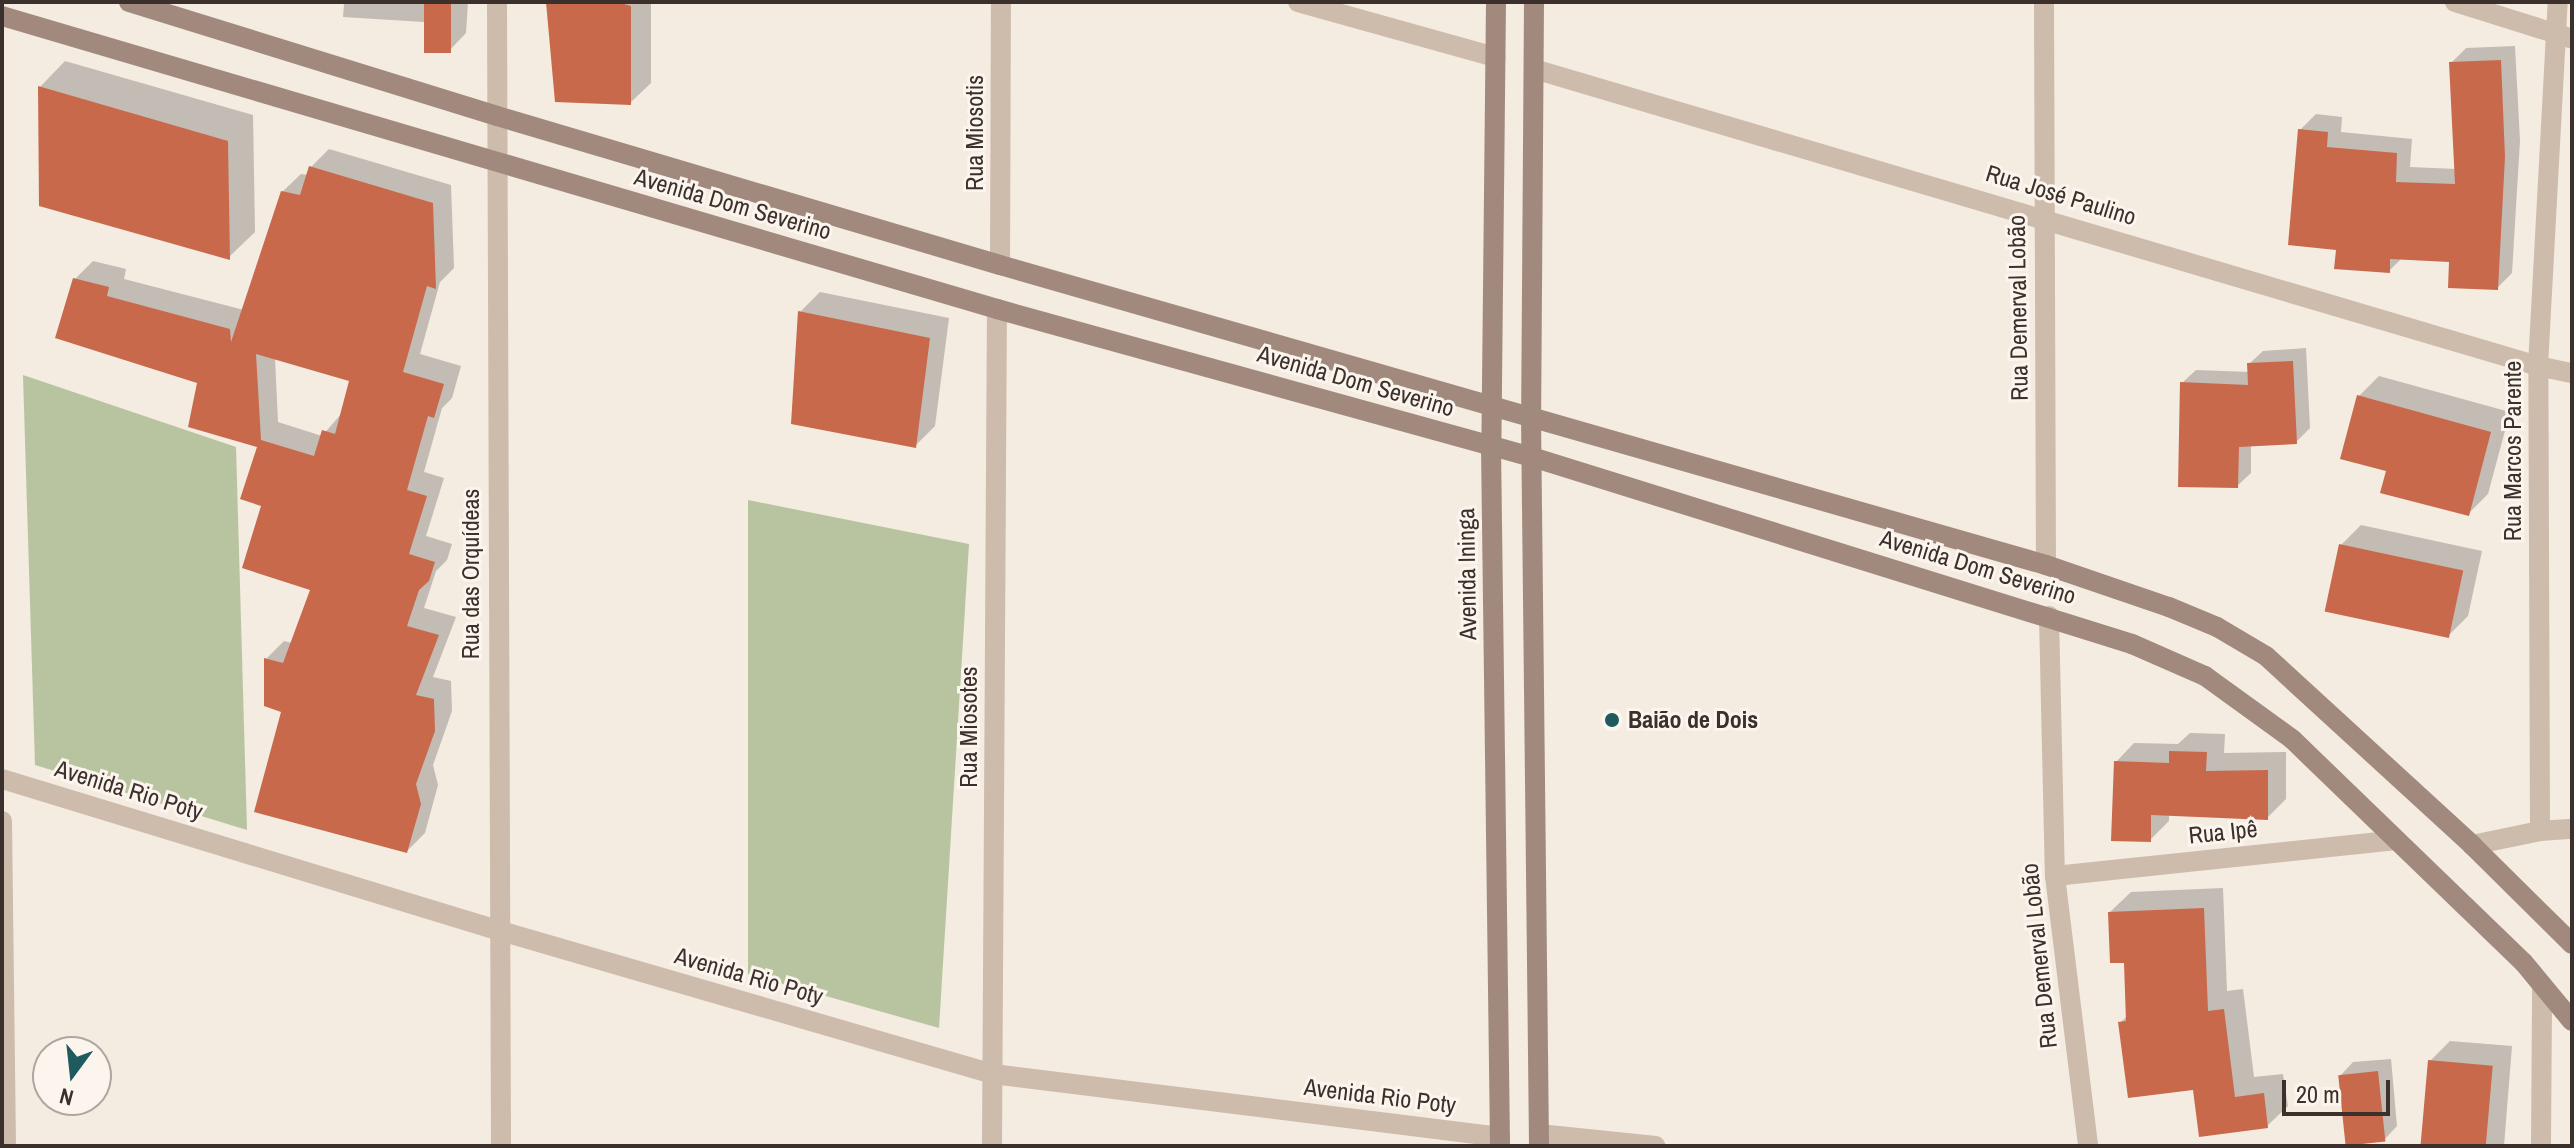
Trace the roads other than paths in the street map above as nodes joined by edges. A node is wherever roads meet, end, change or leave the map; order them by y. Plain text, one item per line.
1 (129, 2) edge
2 (497, 2) edge
3 (1001, 2) edge
4 (1298, 2) edge
5 (1496, 2) edge
6 (1534, 2) edge
7 (2044, 2) edge
8 (2455, 2) edge
9 (2558, 2) edge
10 (2, 16) edge
11 (2565, 36) edge
12 (1495, 57) junction
13 (1534, 69) junction
14 (497, 116) junction
15 (496, 162) junction
16 (2042, 217) junction
17 (1000, 265) junction
18 (997, 309) junction
19 (2538, 366) junction
20 (2572, 373) edge
21 (1491, 406) junction
22 (1531, 417) junction
23 (1491, 446) junction
24 (1532, 457) junction
25 (2046, 565) junction
26 (2049, 616) junction
27 (2, 779) edge
28 (2, 821) edge
29 (2572, 829) edge
30 (2540, 831) junction
31 (2396, 840) junction
32 (2472, 845) junction
33 (2055, 876) junction
34 (497, 930) junction
35 (2572, 944) edge
36 (2542, 985) junction
37 (2572, 1021) edge
38 (993, 1074) junction
39 (1539, 1140) edge
40 (1500, 1141) edge
41 (6, 1146) edge
42 (501, 1146) edge
43 (992, 1146) edge
44 (1655, 1146) edge
45 (2088, 1146) edge
46 (2541, 1146) edge

1 - 14 main road, Avenida Dom Severino
2 - 14 street, Rua das Orquídeas
3 - 17 street, Rua Miosotis
4 - 12 street
5 - 12 main road, Avenida Ininga
6 - 13 main road
7 - 16 street, Rua Demerval Lobão
8 - 11 street
9 - 11 street, Rua Marcos Parente
10 - 15 main road, Avenida Dom Severino
11 - 19 street, Rua Marcos Parente
12 - 21 main road, Avenida Ininga
13 - 16 street, Rua José Paulino
13 - 22 main road
14 - 15 street, Rua das Orquídeas
14 - 17 main road, Avenida Dom Severino
15 - 18 main road, Avenida Dom Severino
15 - 34 street, Rua das Orquídeas
16 - 19 street, Rua José Paulino
16 - 25 street, Rua Demerval Lobão
17 - 21 main road, Avenida Dom Severino
18 - 23 main road, Avenida Dom Severino
18 - 38 street, Rua Miosotes
19 - 20 street, Rua José Paulino
19 - 30 street, Rua Marcos Parente
21 - 22 main road, Avenida Dom Severino
21 - 23 main road, Avenida Ininga
22 - 24 main road
22 - 25 main road, Avenida Dom Severino
23 - 24 main road, Avenida Dom Severino
23 - 40 main road, Avenida Ininga
24 - 26 main road, Avenida Dom Severino
24 - 39 main road
25 - 32 main road, Avenida Dom Severino
26 - 31 main road, Avenida Dom Severino
26 - 33 street, Rua Demerval Lobão
27 - 34 street, Avenida Rio Poty
28 - 41 street
29 - 30 street
30 - 32 street
31 - 33 street, Rua Ipê
31 - 36 main road, Avenida Dom Severino
32 - 35 main road, Avenida Dom Severino
33 - 45 street, Rua Demerval Lobão
34 - 38 street, Avenida Rio Poty
34 - 42 street, Rua das Orquídeas
36 - 37 main road, Avenida Dom Severino
36 - 46 street
38 - 40 street, Avenida Rio Poty
38 - 43 street, Rua Miosotes
39 - 44 street

